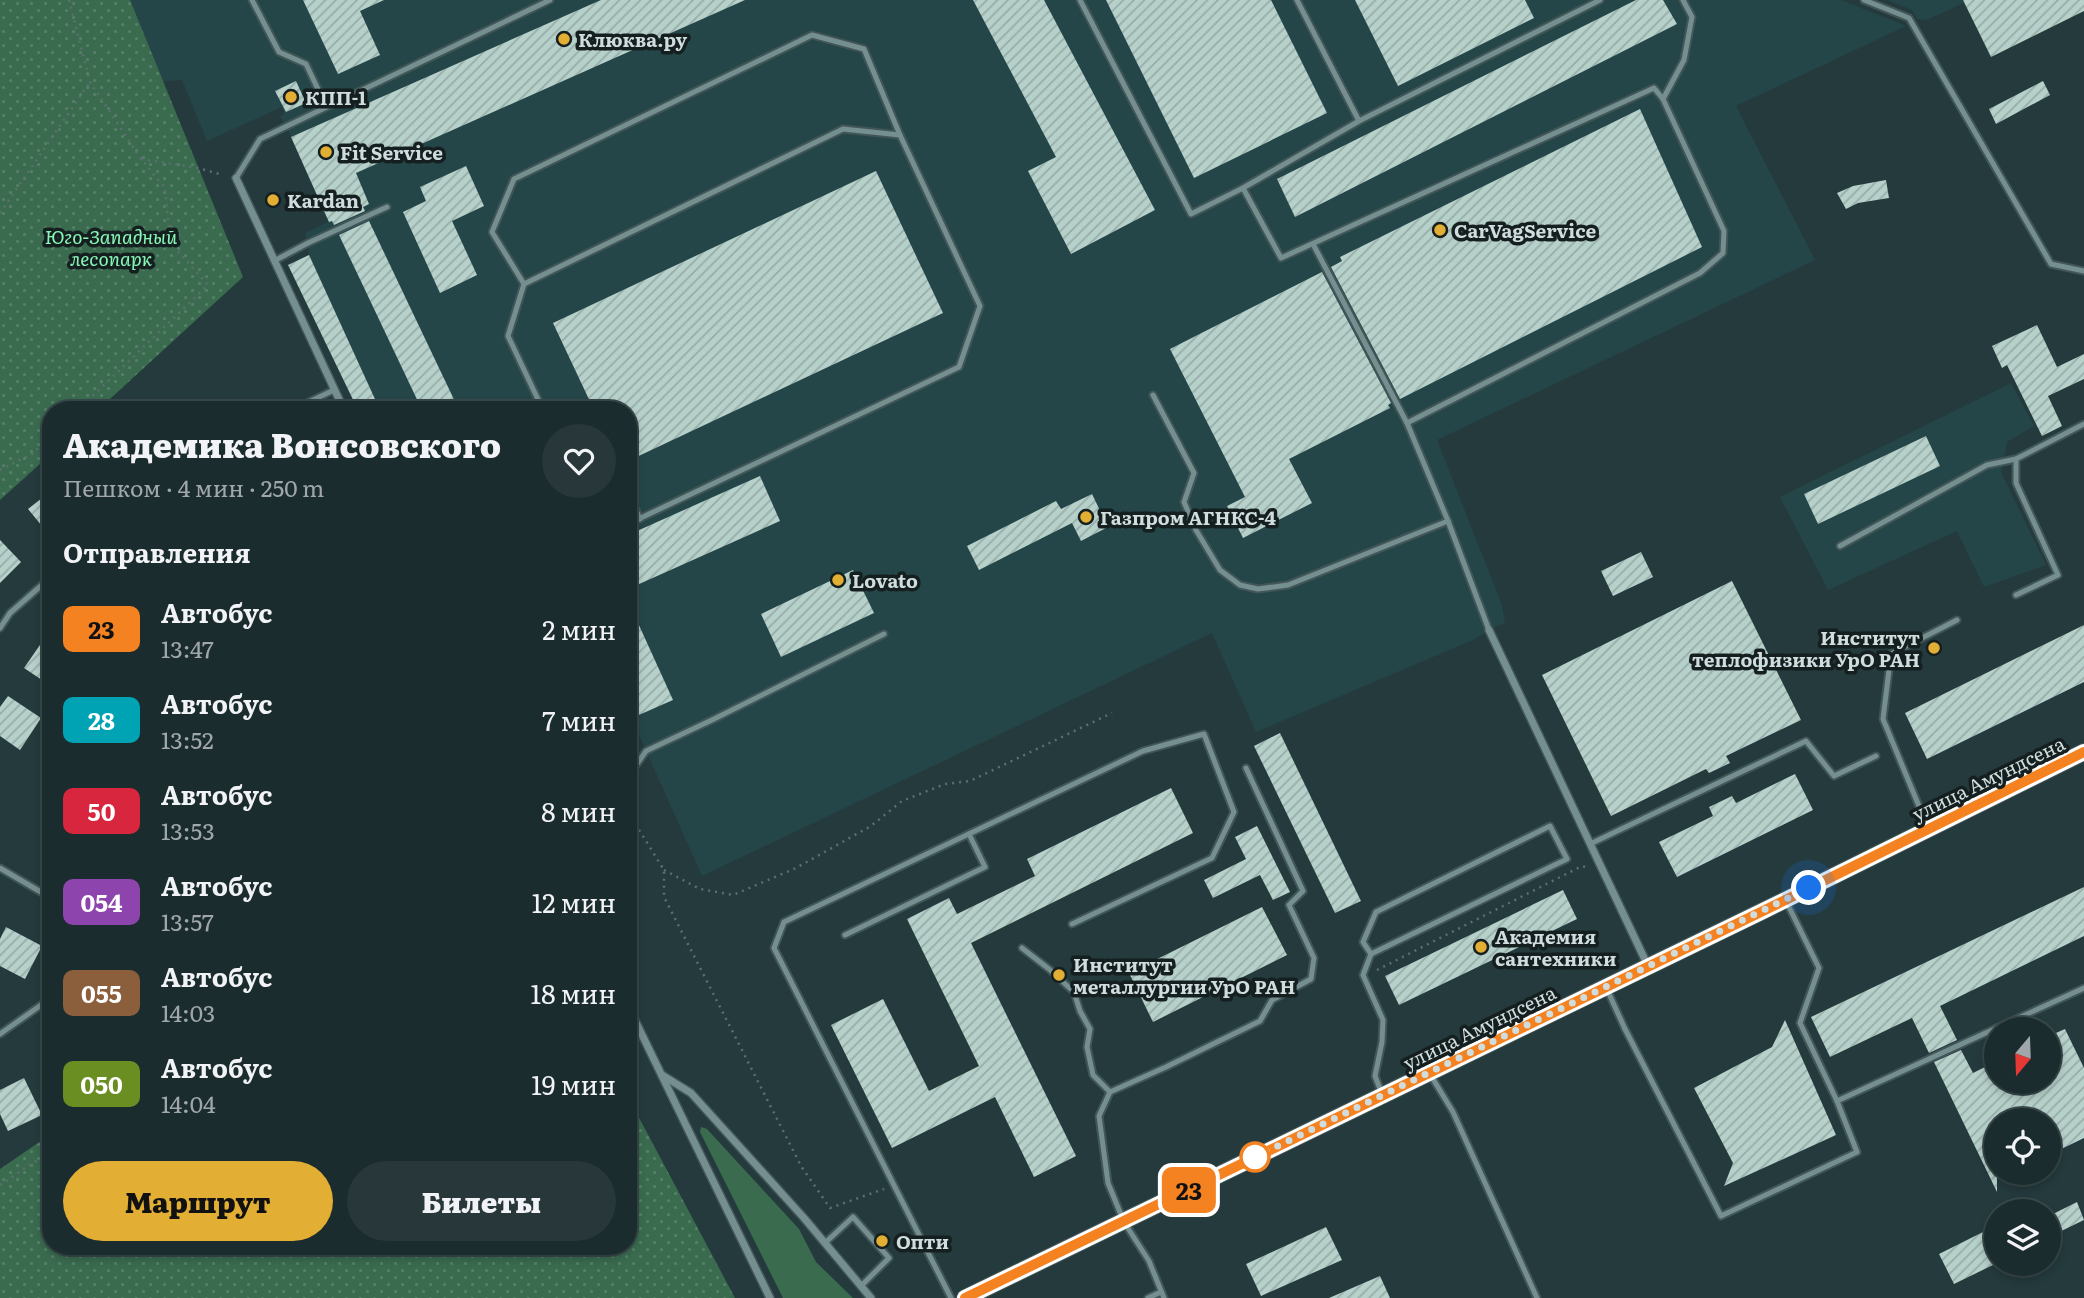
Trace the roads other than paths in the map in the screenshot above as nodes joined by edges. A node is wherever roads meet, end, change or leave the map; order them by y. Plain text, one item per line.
1 (252, 0) edge
2 (550, 0) edge
3 (1080, 0) edge
4 (1297, 0) edge
5 (1600, 0) edge
6 (1683, 0) edge
7 (1864, 0) edge
8 (1663, 99) junction
9 (326, 106) junction
10 (1359, 121) junction
11 (900, 135) junction
12 (236, 178) joint
13 (1242, 188) junction
14 (387, 207) dead end
15 (1313, 244) junction
16 (274, 261) junction
17 (2084, 271) edge
18 (524, 284) junction
19 (334, 390) junction
20 (1153, 395) dead end
21 (311, 401) edge
22 (340, 401) edge
23 (539, 401) edge
24 (1407, 423) junction
25 (2082, 425) edge
26 (2084, 432) edge
27 (2016, 459) junction
28 (637, 512) edge
29 (640, 519) junction
30 (637, 520) edge
31 (1448, 521) junction
32 (1840, 546) dead end
33 (42, 585) edge
34 (2016, 595) dead end
35 (1957, 620) dead end
36 (0, 628) edge
37 (1489, 630) joint
38 (884, 634) dead end
39 (2084, 752) edge
40 (1876, 756) dead end
41 (637, 764) edge
42 (1246, 768) dead end
43 (1928, 828) junction
44 (969, 834) junction
45 (1590, 844) junction
46 (0, 868) edge
47 (42, 893) edge
48 (1786, 900) junction
49 (1072, 924) dead end
50 (845, 935) dead end
51 (1022, 948) dead end
52 (1371, 954) junction
53 (1648, 966) junction
54 (1606, 987) junction
55 (2084, 988) edge
56 (42, 1004) edge
57 (637, 1024) edge
58 (0, 1034) edge
59 (1430, 1073) junction
60 (662, 1074) junction
61 (1111, 1092) junction
62 (1383, 1096) junction
63 (1837, 1101) junction
64 (1124, 1222) junction
65 (826, 1242) junction
66 (862, 1285) junction
67 (1163, 1295) edge
68 (769, 1298) edge
69 (871, 1298) edge
70 (951, 1298) edge
71 (965, 1298) edge
72 (1147, 1298) edge
73 (1537, 1298) edge

1 - 9 lane
2 - 9 lane
3 - 13 lane
4 - 10 lane
5 - 10 lane
6 - 8 lane
7 - 17 lane
8 - 15 lane
8 - 24 lane
9 - 12 lane
10 - 13 lane
11 - 18 lane
11 - 18 lane
11 - 29 lane
12 - 16 street
13 - 15 lane
14 - 16 lane
15 - 24 lane
16 - 19 street
18 - 23 lane
19 - 21 lane
19 - 22 street
20 - 31 lane
24 - 31 lane
25 - 26 lane
25 - 27 lane
27 - 32 lane
27 - 34 lane
28 - 29 lane
29 - 30 lane
31 - 37 lane
33 - 36 lane
35 - 43 lane
37 - 45 street
38 - 41 lane
39 - 43 main road, улица Амундсена
40 - 45 lane
42 - 61 lane
43 - 48 main road, улица Амундсена
44 - 49 lane
44 - 50 lane
44 - 70 lane
45 - 53 street
46 - 47 lane
48 - 53 main road, улица Амундсена
48 - 63 lane
51 - 61 lane
52 - 52 lane
52 - 62 lane
53 - 54 main road, улица Амундсена
54 - 59 main road, улица Амундсена
54 - 63 lane
55 - 63 lane
56 - 58 lane
57 - 60 street
59 - 62 main road, улица Амундсена
59 - 73 lane
60 - 65 street
60 - 68 street
61 - 64 lane
62 - 64 main road, улица Амундсена
64 - 67 lane
64 - 71 main road, улица Амундсена
65 - 66 street
65 - 66 lane
66 - 69 street
67 - 72 lane

